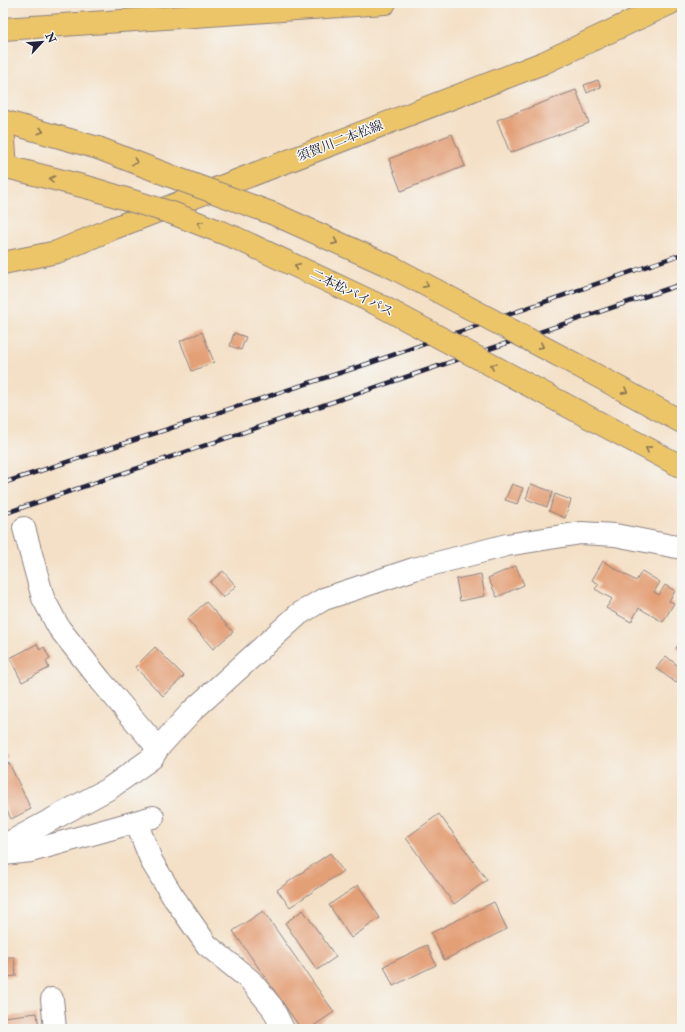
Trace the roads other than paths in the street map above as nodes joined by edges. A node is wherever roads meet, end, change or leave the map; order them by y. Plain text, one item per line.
1 (384, 3) edge
2 (671, 3) edge
3 (3, 29) edge
4 (3, 121) edge
5 (3, 128) edge
6 (4, 166) edge
7 (3, 263) edge
8 (682, 422) edge
9 (682, 467) edge
10 (24, 528) dead end
11 (682, 548) edge
12 (158, 748) junction
13 (3, 846) edge
14 (3, 854) edge
15 (52, 999) dead end
16 (55, 1029) edge
17 (282, 1029) edge

1 - 3 main road
2 - 7 main road, 須賀川二本松線
4 -> 8 main road, bridge
5 - 6 main road
9 -> 6 main road, 二本松バイパス, bridge
10 - 12 street
11 - 12 street
12 - 13 street
14 - 17 street
15 - 16 street

